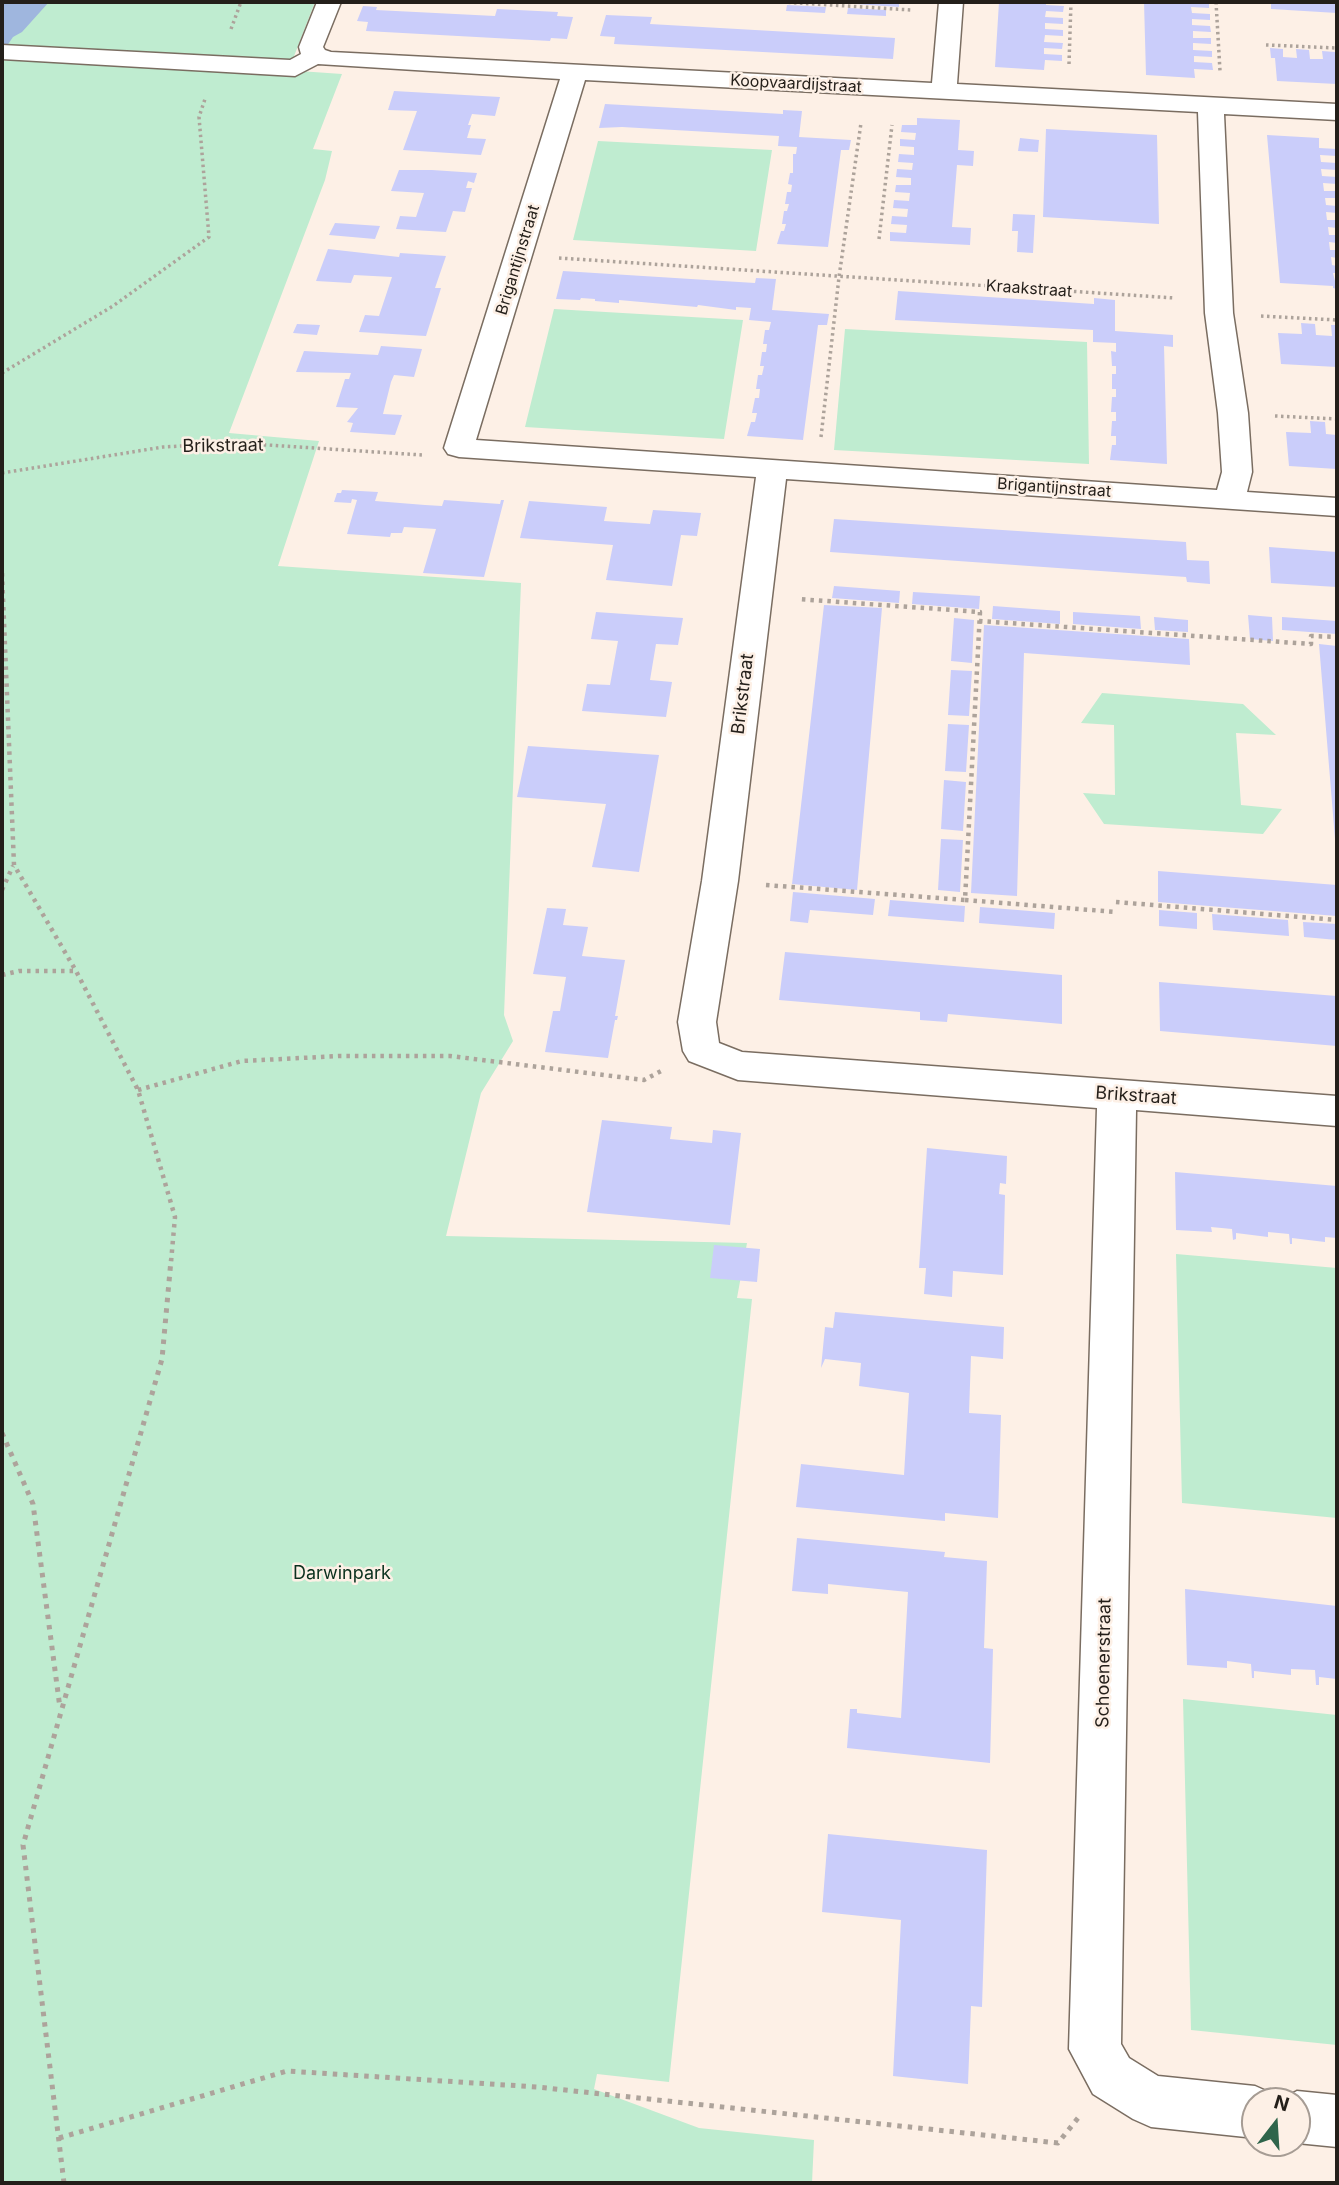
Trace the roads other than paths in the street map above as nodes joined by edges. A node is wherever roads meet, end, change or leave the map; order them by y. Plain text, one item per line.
1 (329, 2) edge
2 (951, 7) edge
3 (6, 52) edge
4 (314, 56) junction
5 (575, 73) junction
6 (944, 92) junction
7 (1216, 107) junction
8 (1337, 112) edge
9 (772, 470) junction
10 (1230, 499) junction
11 (1337, 507) edge
12 (1117, 1094) junction
13 (1337, 1111) edge
14 (1241, 2111) edge
15 (1311, 2118) edge
16 (1337, 2121) edge

1 - 4 street
2 - 6 street
3 - 4 street
4 - 5 street, Koopvaardijstraat
5 - 6 street, Koopvaardijstraat
5 - 9 street, Brigantijnstraat
6 - 7 street, Koopvaardijstraat
7 - 8 street, Koopvaardijstraat
7 - 10 street
9 - 10 street, Brigantijnstraat
9 - 12 street, Brikstraat
10 - 11 street, Brigantijnstraat
12 - 13 street, Brikstraat
12 - 14 street, Schoenerstraat
15 - 16 street

